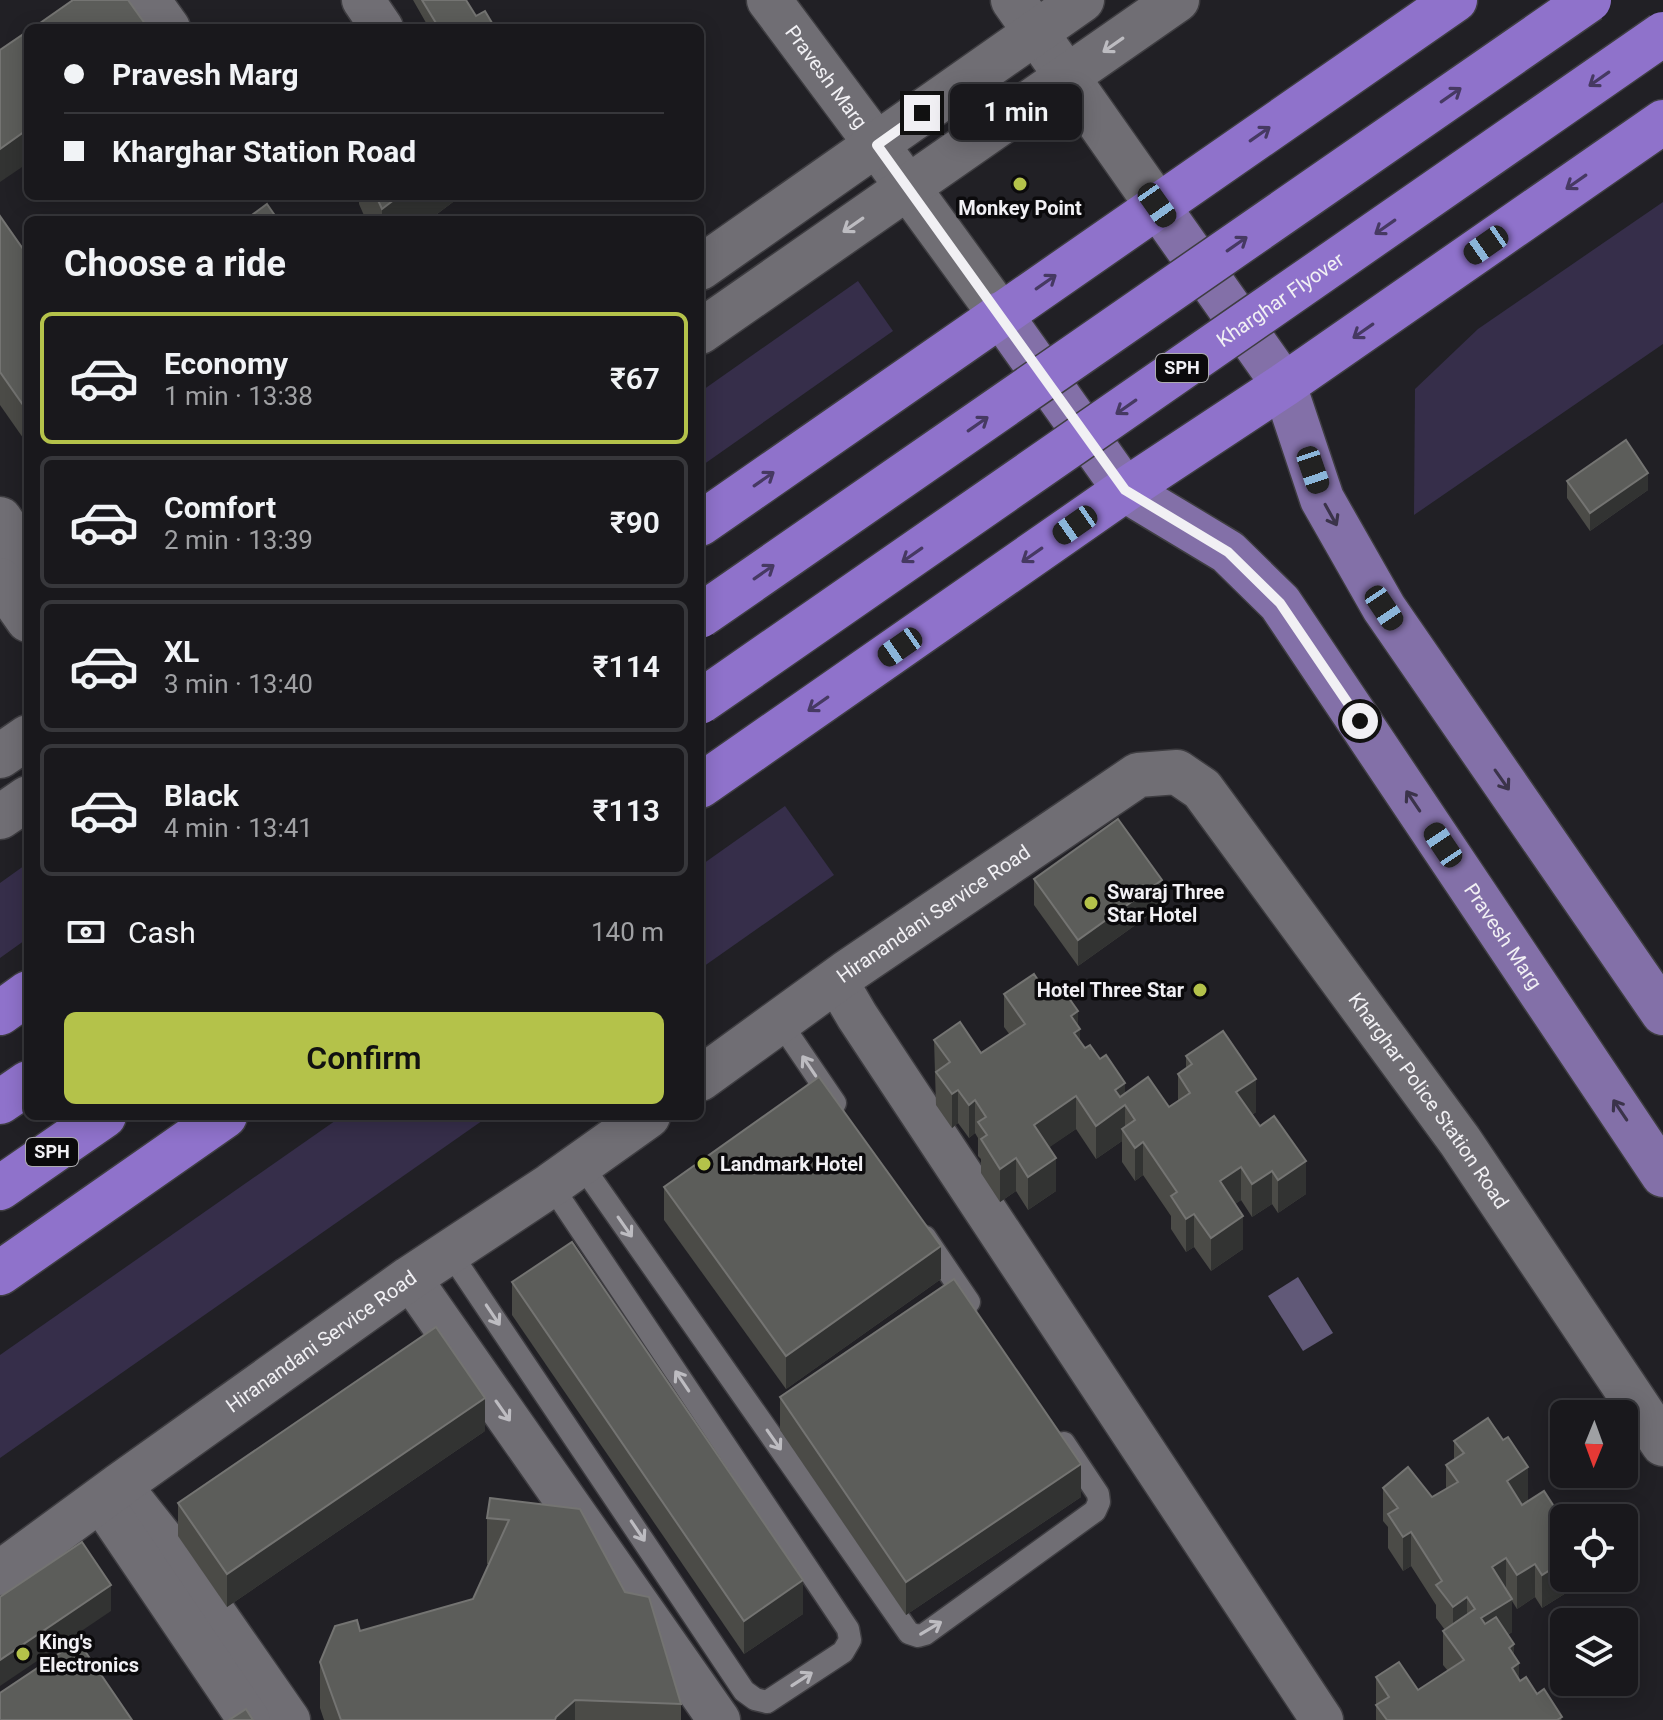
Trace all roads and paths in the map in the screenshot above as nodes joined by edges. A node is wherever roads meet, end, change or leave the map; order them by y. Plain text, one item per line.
1 (149, 0) edge
2 (363, 0) edge
3 (769, 0) edge
4 (1082, 0) edge
5 (1177, 0) edge
6 (1455, 0) edge
7 (1589, 0) edge
8 (1024, 17) edge
9 (166, 24) edge
10 (379, 24) edge
11 (1663, 34) edge
12 (1067, 77) junction
13 (1663, 122) edge
14 (877, 145) junction
15 (908, 188) junction
16 (1157, 205) junction
17 (704, 265) edge
18 (1000, 314) junction
19 (704, 329) edge
20 (1284, 385) junction
21 (1125, 490) junction
22 (0, 519) edge
23 (704, 521) edge
24 (24, 554) edge
25 (0, 580) edge
26 (704, 613) edge
27 (24, 614) edge
28 (704, 699) edge
29 (24, 740) edge
30 (0, 756) edge
31 (1177, 772) joint
32 (704, 783) edge
33 (24, 801) edge
34 (0, 817) edge
35 (836, 980) junction
36 (24, 996) edge
37 (0, 1013) edge
38 (1663, 1013) edge
39 (780, 1022) junction
40 (704, 1076) edge
41 (24, 1086) edge
42 (0, 1102) edge
43 (98, 1120) edge
44 (219, 1120) edge
45 (642, 1120) edge
46 (849, 1125) edge
47 (566, 1174) junction
48 (1663, 1175) edge
49 (0, 1188) edge
50 (912, 1217) edge
51 (449, 1251) junction
52 (0, 1273) edge
53 (410, 1278) junction
54 (982, 1322) edge
55 (1053, 1428) edge
56 (1663, 1444) edge
57 (110, 1493) junction
58 (0, 1573) edge
59 (249, 1720) edge
60 (289, 1720) edge
61 (719, 1720) edge
62 (1322, 1720) edge

1 - 9 street
2 - 10 street
3 - 14 street, Pravesh Marg
4 - 8 street
5 -> 12 street
16 -> 6 highway
26 -> 7 highway, bridge
8 - 12 street
8 - 14 street
11 -> 28 highway, Kharghar Flyover / SPH, bridge
12 - 15 street
12 - 16 street
13 -> 20 highway
14 - 15 street, Pravesh Marg
14 - 17 street
15 - 18 street, Pravesh Marg
15 -> 19 street
18 -> 16 highway
16 - 20 main road
18 - 21 main road, Pravesh Marg
23 -> 18 highway
20 - 21 highway
20 -> 38 main road
21 -> 32 highway
48 -> 21 main road, Pravesh Marg
22 - 24 street
25 - 27 street
29 - 30 street
31 - 35 street, Hiranandani Service Road
31 - 56 street, Kharghar Police Station Road
33 - 34 street
35 - 39 street, Hiranandani Service Road
35 - 62 street
36 - 37 highway
39 - 40 street, Hiranandani Service Road
46 -> 39 lane
41 - 42 highway
43 - 49 highway, SPH
44 - 52 highway
45 - 47 street, Hiranandani Service Road
47 - 51 street, Hiranandani Service Road
51 -> 47 lane
47 -> 55 lane
50 - 54 lane
51 - 53 street, Hiranandani Service Road
53 - 57 street, Hiranandani Service Road
53 -> 61 street
57 - 58 street, Hiranandani Service Road
57 - 59 street
57 - 60 street

